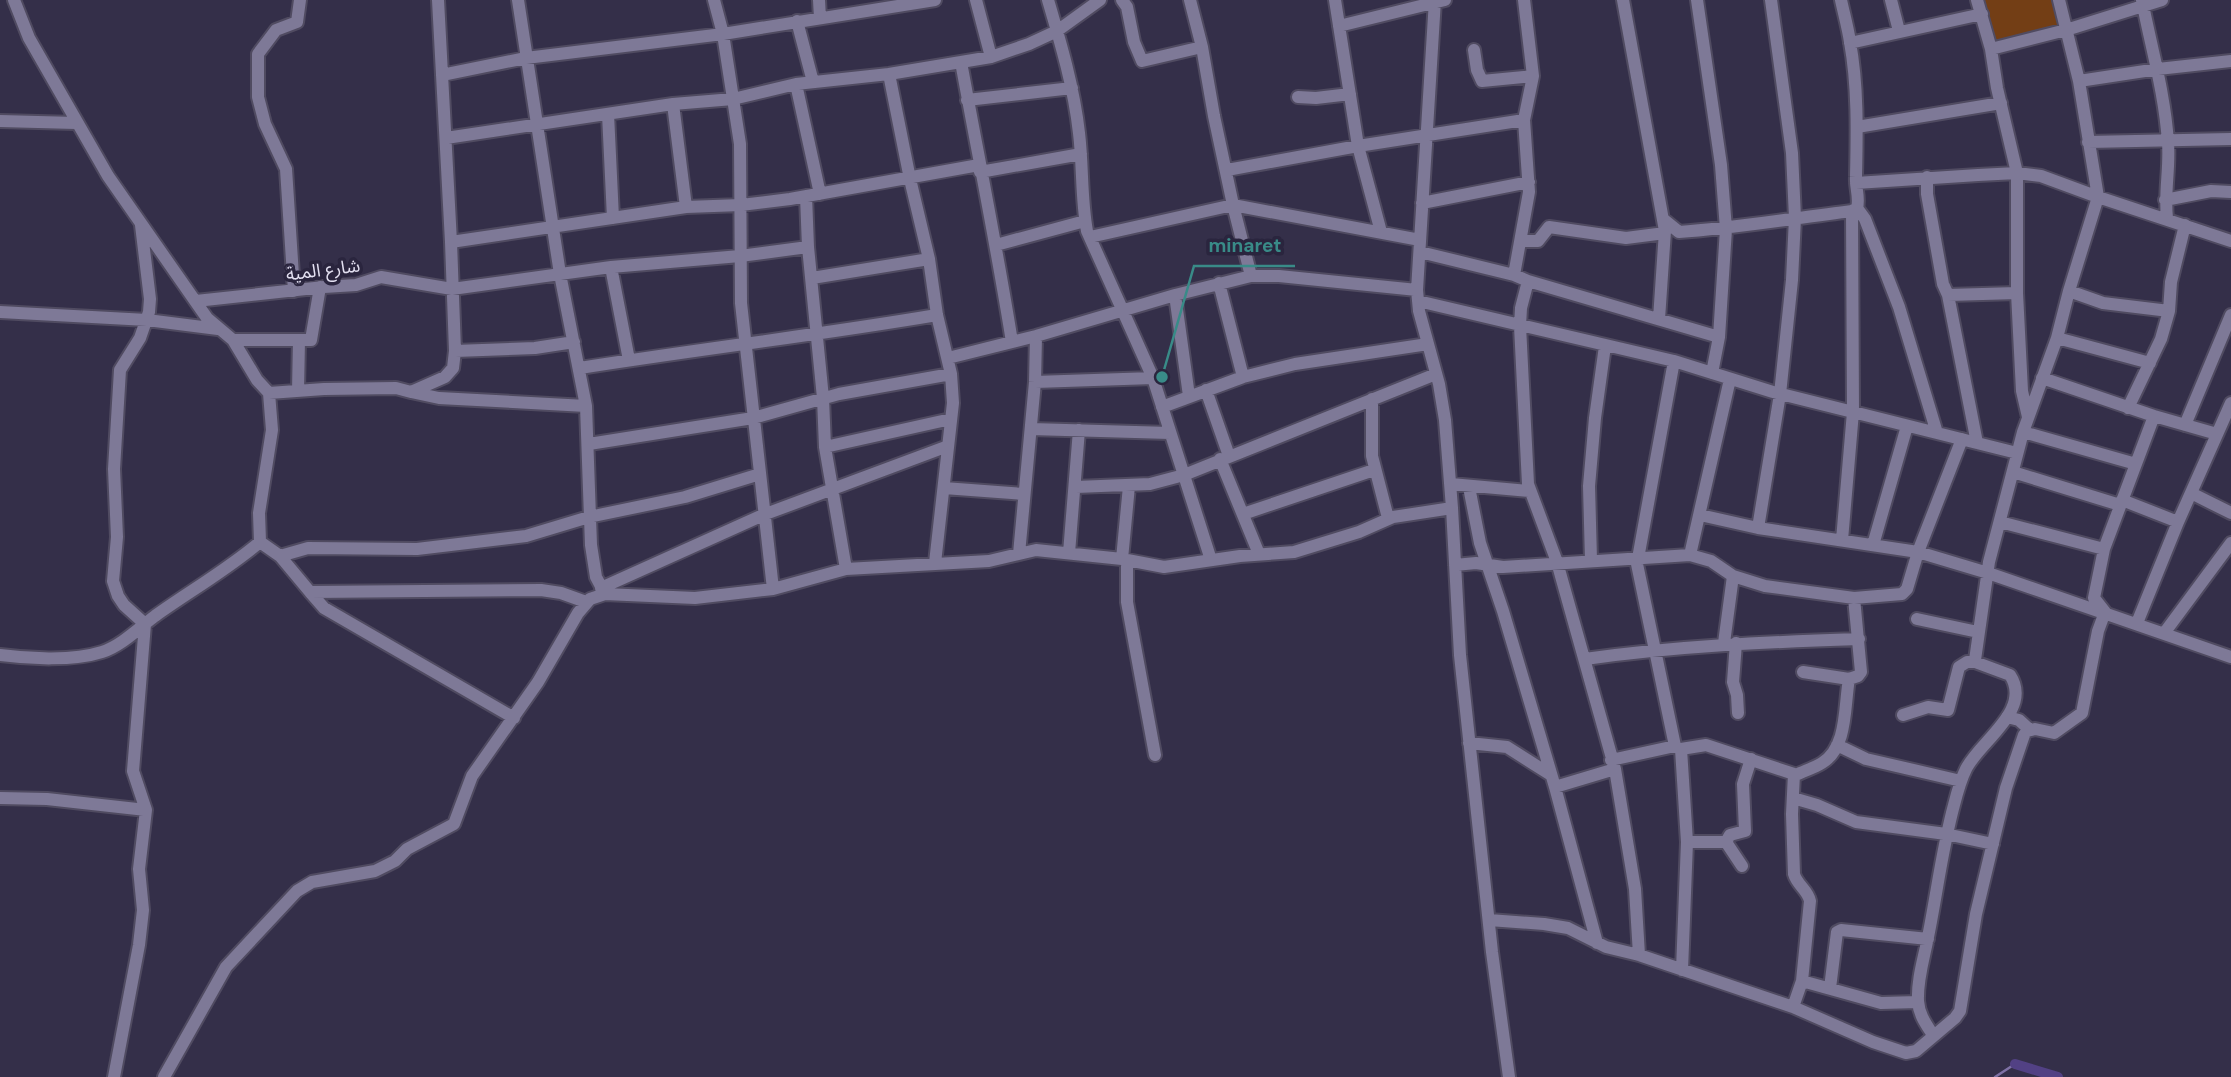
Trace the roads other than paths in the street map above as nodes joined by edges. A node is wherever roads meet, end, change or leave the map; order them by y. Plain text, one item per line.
1 (14, 0) edge
2 (300, 0) edge
3 (438, 0) edge
4 (518, 0) edge
5 (714, 0) edge
6 (819, 0) edge
7 (935, 0) edge
8 (976, 0) edge
9 (1048, 0) edge
10 (1100, 0) edge
11 (1122, 0) edge
12 (1190, 0) edge
13 (1335, 0) edge
14 (1524, 0) edge
15 (1623, 0) edge
16 (1697, 0) edge
17 (1771, 0) edge
18 (1841, 0) edge
19 (1891, 0) edge
20 (1977, 0) edge
21 (2059, 0) edge
22 (2162, 0) edge
23 (1438, 1) edge
24 (2142, 2) edge
25 (1395, 6) edge
26 (1982, 14) junction
27 (820, 18) junction
28 (797, 22) junction
29 (1339, 26) junction
30 (2066, 30) junction
31 (1057, 31) junction
32 (1899, 31) junction
33 (723, 34) junction
34 (1850, 43) junction
35 (1202, 47) junction
36 (1991, 48) junction
37 (1474, 50) dead end
38 (991, 57) junction
39 (526, 58) junction
40 (2231, 61) edge
41 (961, 62) junction
42 (2158, 69) junction
43 (889, 74) junction
44 (442, 75) junction
45 (1533, 76) junction
46 (2079, 81) junction
47 (813, 82) junction
48 (796, 84) junction
49 (1072, 88) junction
50 (1350, 94) junction
51 (1298, 97) dead end
52 (733, 99) junction
53 (967, 100) junction
54 (2001, 103) junction
55 (673, 104) junction
56 (608, 114) junction
57 (1524, 120) junction
58 (0, 121) edge
59 (76, 123) junction
60 (537, 124) junction
61 (1857, 127) junction
62 (1426, 137) junction
63 (446, 138) junction
64 (2231, 139) edge
65 (2168, 140) junction
66 (2088, 142) junction
67 (1358, 146) junction
68 (1082, 154) junction
69 (980, 169) junction
70 (1227, 170) junction
71 (2017, 173) junction
72 (1927, 177) junction
73 (909, 178) junction
74 (1529, 182) junction
75 (1856, 183) junction
76 (2231, 192) edge
77 (820, 194) junction
78 (806, 196) junction
79 (2098, 197) junction
80 (2165, 200) junction
81 (1422, 202) junction
82 (741, 205) junction
83 (1233, 205) junction
84 (686, 207) junction
85 (1854, 210) junction
86 (613, 218) junction
87 (1795, 218) junction
88 (2167, 218) junction
89 (1663, 219) junction
90 (1085, 221) junction
91 (141, 224) junction
92 (2185, 225) junction
93 (554, 226) junction
94 (1726, 229) junction
95 (1381, 232) junction
96 (1665, 233) junction
97 (1090, 237) junction
98 (1521, 240) junction
99 (2231, 240) edge
100 (451, 242) junction
101 (996, 245) junction
102 (1420, 246) junction
103 (808, 247) junction
104 (740, 256) junction
105 (929, 259) junction
106 (611, 267) junction
107 (560, 274) junction
108 (1514, 275) junction
109 (1251, 276) junction
110 (812, 278) junction
111 (1528, 281) junction
112 (1219, 283) junction
113 (320, 287) junction
114 (452, 289) junction
115 (294, 290) junction
116 (2069, 291) junction
117 (2017, 293) junction
118 (1175, 295) junction
119 (1948, 295) junction
120 (1417, 296) junction
121 (197, 301) junction
122 (1123, 311) junction
123 (2169, 311) junction
124 (0, 312) edge
125 (937, 315) junction
126 (2231, 315) edge
127 (1659, 318) junction
128 (147, 320) junction
129 (1520, 326) junction
130 (219, 329) junction
131 (817, 336) junction
132 (1036, 336) junction
133 (1719, 337) junction
134 (2057, 338) junction
135 (233, 340) junction
136 (299, 340) junction
137 (574, 342) junction
138 (1012, 342) junction
139 (746, 343) junction
140 (1429, 344) junction
141 (1605, 346) junction
142 (455, 351) junction
143 (948, 358) junction
144 (629, 360) junction
145 (1674, 361) junction
146 (2150, 363) junction
147 (580, 368) junction
148 (1712, 373) junction
149 (951, 374) junction
150 (1436, 374) junction
151 (1153, 377) junction
152 (1243, 377) junction
153 (2042, 378) junction
154 (1730, 379) junction
155 (1035, 382) junction
156 (1206, 390) junction
157 (298, 391) junction
158 (411, 392) junction
159 (269, 393) junction
160 (1780, 394) junction
161 (1189, 396) junction
162 (824, 398) junction
163 (1372, 399) junction
164 (2231, 403) edge
165 (586, 406) junction
166 (1161, 407) junction
167 (2128, 408) junction
168 (1853, 412) junction
169 (2154, 416) junction
170 (2028, 417) junction
171 (753, 418) junction
172 (951, 419) junction
173 (2185, 425) junction
174 (1907, 426) junction
175 (1031, 429) junction
176 (1079, 430) junction
177 (2023, 432) junction
178 (1170, 433) junction
179 (1937, 433) junction
180 (2217, 434) junction
181 (1962, 439) junction
182 (1977, 443) junction
183 (589, 444) junction
184 (948, 446) junction
185 (825, 447) junction
186 (2017, 453) junction
187 (1225, 457) junction
188 (2136, 464) junction
189 (1374, 470) junction
190 (2013, 472) junction
191 (760, 474) junction
192 (1184, 475) junction
193 (1451, 484) junction
194 (1129, 486) junction
195 (1076, 487) junction
196 (1469, 487) junction
197 (944, 488) junction
198 (832, 490) junction
199 (1529, 491) junction
200 (2191, 493) junction
201 (1024, 494) junction
202 (2121, 503) junction
203 (1452, 508) junction
204 (2231, 513) edge
205 (1243, 514) junction
206 (764, 515) junction
207 (1700, 515) junction
208 (589, 517) junction
209 (1388, 518) junction
210 (2000, 522) junction
211 (2178, 522) junction
212 (1758, 528) junction
213 (1842, 540) junction
214 (260, 542) junction
215 (2231, 543) edge
216 (1873, 545) junction
217 (2104, 549) junction
218 (1918, 552) junction
219 (1069, 553) junction
220 (1019, 554) junction
221 (1259, 554) junction
222 (1690, 555) junction
223 (280, 556) junction
224 (1638, 557) junction
225 (1124, 560) junction
226 (1211, 560) junction
227 (1591, 560) junction
228 (1557, 562) junction
229 (935, 563) junction
230 (1455, 565) junction
231 (1487, 566) junction
232 (846, 569) junction
233 (1988, 572) junction
234 (1733, 576) junction
235 (773, 589) junction
236 (603, 591) junction
237 (310, 592) junction
238 (1854, 598) junction
239 (586, 602) junction
240 (2105, 612) junction
241 (1917, 619) dead end
242 (2137, 623) junction
243 (145, 624) junction
244 (1978, 632) junction
245 (2165, 632) junction
246 (1859, 639) junction
247 (1730, 643) junction
248 (1654, 649) junction
249 (0, 655) edge
250 (2231, 657) edge
251 (1585, 659) junction
252 (1975, 662) junction
253 (1803, 672) dead end
254 (1849, 679) junction
255 (1738, 713) dead end
256 (1903, 715) dead end
257 (2007, 717) junction
258 (514, 718) junction
259 (2030, 730) junction
260 (1469, 743) junction
261 (1837, 745) junction
262 (1678, 748) junction
263 (1155, 755) dead end
264 (1751, 759) junction
265 (1613, 765) junction
266 (1796, 775) junction
267 (1553, 781) junction
268 (1961, 781) junction
269 (0, 798) edge
270 (1793, 798) junction
271 (146, 810) junction
272 (1946, 834) junction
273 (1687, 842) junction
274 (1726, 842) junction
275 (1993, 844) junction
276 (1742, 866) dead end
277 (1489, 920) junction
278 (1928, 939) junction
279 (1597, 943) junction
280 (1639, 955) junction
281 (1682, 970) junction
282 (1802, 981) junction
283 (1830, 988) junction
284 (1918, 1002) junction
285 (1793, 1007) junction
286 (1933, 1035) junction
287 (114, 1077) edge
288 (164, 1077) edge
289 (1509, 1077) edge

1 - 59 street
2 - 115 street
3 - 44 street
4 - 39 street
5 - 33 street
6 - 27 street
7 - 27 street
8 - 38 street
9 - 31 street
10 - 31 street
11 - 35 street
12 - 35 street
13 - 29 street
14 - 45 street
15 - 89 street
16 - 94 street
17 - 87 street
18 - 34 street
19 - 32 street
20 - 26 street
21 - 30 street
22 - 24 street
23 - 25 street
23 - 62 street
24 - 30 street
24 - 42 street
25 - 29 street
26 - 32 street
26 - 36 street
27 - 28 street
28 - 33 street
28 - 47 street
29 - 50 street
30 - 36 street
30 - 46 street
31 - 38 street
31 - 49 street
32 - 34 street
33 - 39 street
33 - 52 street
34 - 61 street
35 - 70 street
36 - 54 street
37 - 45 street
38 - 41 street
39 - 44 street
39 - 60 street
40 - 42 street
41 - 43 street
41 - 53 street
42 - 46 street
42 - 65 street
43 - 47 street
43 - 73 street
44 - 63 street
45 - 57 street
46 - 66 street
47 - 48 street
48 - 52 street
48 - 77 street
49 - 53 street
49 - 68 street
50 - 51 street
50 - 67 street
52 - 55 street
52 - 82 street
53 - 69 street
54 - 61 street
54 - 71 street
55 - 56 street
55 - 84 street
56 - 60 street
56 - 86 street
57 - 62 street
57 - 74 street
58 - 59 street
59 - 91 street
60 - 63 street
60 - 93 street
61 - 75 street
62 - 67 street
62 - 81 street
63 - 100 street
64 - 65 street
65 - 66 street
65 - 80 street
66 - 79 street
67 - 70 street
67 - 95 street
68 - 69 street
68 - 90 street
69 - 73 street
69 - 101 street
70 - 83 street
71 - 72 street
71 - 79 street
71 - 117 street
72 - 75 street
72 - 119 street
73 - 77 street
73 - 105 street
74 - 81 street
74 - 98 street
75 - 85 street
76 - 80 street
77 - 78 street
78 - 82 street
78 - 103 street
79 - 88 street
79 - 116 street
80 - 88 street
81 - 102 street
82 - 84 street
82 - 104 street
83 - 95 street
83 - 97 street
83 - 109 street
84 - 86 street
85 - 87 street
85 - 168 street
85 - 179 street
86 - 93 street
87 - 94 street
87 - 160 street
88 - 92 street
89 - 94 street
89 - 96 street
90 - 97 street
90 - 101 street
91 - 121 street
91 - 128 street
92 - 99 street
92 - 123 street
93 - 100 street
93 - 107 street
94 - 133 street
95 - 102 street
96 - 98 street
96 - 127 street
97 - 122 street
98 - 108 street
100 - 114 street
101 - 138 street
102 - 108 street
102 - 120 street
103 - 104 street, شارع المية
103 - 110 street
104 - 106 street, شارع المية
104 - 139 street
105 - 110 street
105 - 125 street
106 - 107 street, شارع المية
106 - 144 street
107 - 114 street, شارع المية
107 - 137 street
108 - 111 street
109 - 112 street
109 - 120 street
110 - 131 street
111 - 127 street
111 - 129 street
112 - 118 street
112 - 152 street
113 - 114 street, شارع المية
113 - 115 street, شارع المية
113 - 136 street
114 - 142 street
115 - 121 street, شارع المية
116 - 123 street
116 - 134 street
117 - 119 street
117 - 170 street
118 - 122 street
118 - 161 street
119 - 182 street
120 - 129 street
120 - 140 street
121 - 130 street
122 - 132 street
122 - 151 street
123 - 146 street
124 - 128 street
125 - 131 street
125 - 143 street
126 - 173 street
127 - 133 street
128 - 130 street
128 - 243 street
129 - 141 street
129 - 199 street
130 - 135 street
131 - 139 street
131 - 162 street
132 - 138 street
132 - 155 street
133 - 148 street
134 - 146 street
134 - 153 street
135 - 136 street
135 - 159 street
136 - 157 street
137 - 142 street
137 - 147 street
138 - 143 street
139 - 144 street
139 - 171 street
140 - 150 street
140 - 152 street
141 - 145 street
141 - 227 street
142 - 158 street
143 - 149 street
144 - 147 street
145 - 148 street
145 - 224 street
146 - 167 street
147 - 165 street
148 - 154 street
149 - 162 street
149 - 172 street
150 - 163 street
150 - 193 street
151 - 155 street
151 - 166 street
152 - 156 street
153 - 167 street
153 - 170 street
154 - 160 street
154 - 207 street
155 - 175 street
156 - 161 street
156 - 187 street
157 - 158 street
157 - 159 street
158 - 165 street
159 - 214 street
160 - 168 street
160 - 212 street
161 - 166 street
162 - 171 street
162 - 185 street
163 - 187 street
163 - 189 street
164 - 180 street
165 - 183 street
166 - 178 street
167 - 169 street
168 - 174 street
168 - 213 street
169 - 173 street
169 - 188 street
170 - 177 street
171 - 183 street
171 - 191 street
172 - 184 street
172 - 185 street
173 - 180 street
174 - 179 street
174 - 216 street
175 - 176 street
175 - 201 street
176 - 178 street
176 - 195 street
177 - 186 street
177 - 188 street
178 - 192 street
179 - 181 street
180 - 200 street
181 - 182 street
181 - 218 street
182 - 186 street
183 - 208 street
184 - 197 street
184 - 198 street
185 - 198 street
186 - 190 street
187 - 192 street
187 - 205 street
188 - 202 street
189 - 205 street
189 - 209 street
190 - 202 street
190 - 210 street
191 - 206 street
191 - 208 street
192 - 194 street
192 - 226 street
193 - 196 street
193 - 203 street
194 - 195 street
194 - 225 street
195 - 219 street
196 - 199 street
196 - 231 street
197 - 201 street
197 - 229 street
198 - 206 street
198 - 232 street
199 - 228 street
200 - 204 street
200 - 211 street
201 - 220 street
202 - 211 street
202 - 217 street
203 - 209 street
203 - 230 street
205 - 221 street
206 - 235 street
206 - 236 street
207 - 212 street
207 - 222 street
208 - 223 street
208 - 236 street
209 - 221 street
210 - 217 street
210 - 233 street
211 - 242 street
212 - 213 street
213 - 216 street
214 - 223 street
214 - 243 street
215 - 245 street
216 - 218 street
217 - 240 street
218 - 233 street
218 - 238 street
219 - 220 street
219 - 225 street
220 - 229 street
221 - 226 street
222 - 224 street
222 - 234 street
223 - 237 street
224 - 227 street
224 - 248 street
225 - 226 street
225 - 263 street
227 - 228 street
228 - 231 street
228 - 251 street
229 - 232 street
230 - 231 street
230 - 260 street
231 - 267 street
232 - 235 street
233 - 240 street
233 - 244 street
234 - 238 street
234 - 247 street
235 - 236 street
236 - 239 street
237 - 239 street
237 - 258 street
238 - 246 street
239 - 258 street
240 - 242 street
240 - 259 street
241 - 244 street
242 - 245 street
243 - 249 street
243 - 271 street
244 - 252 street
245 - 250 street
246 - 247 street
246 - 254 street
247 - 248 street
247 - 255 street
248 - 251 street
248 - 262 street
251 - 265 street
252 - 256 street
252 - 257 street
253 - 254 street
254 - 261 street
257 - 259 street
257 - 268 street
258 - 288 street
259 - 275 street
260 - 267 street
260 - 277 street
261 - 266 street
261 - 268 street
262 - 264 street
262 - 265 street
262 - 273 street
264 - 266 street
264 - 274 street
265 - 267 street
265 - 280 street
266 - 270 street
267 - 279 street
268 - 272 street
269 - 271 street
270 - 272 street
270 - 282 street
271 - 287 street
272 - 275 street
272 - 278 street
273 - 274 street
273 - 281 street
274 - 276 street
275 - 286 street
277 - 279 street
277 - 289 street
278 - 283 street
278 - 284 street
279 - 280 street
280 - 281 street
281 - 285 street
282 - 283 street
282 - 285 street
283 - 284 street
284 - 286 street
285 - 286 street

